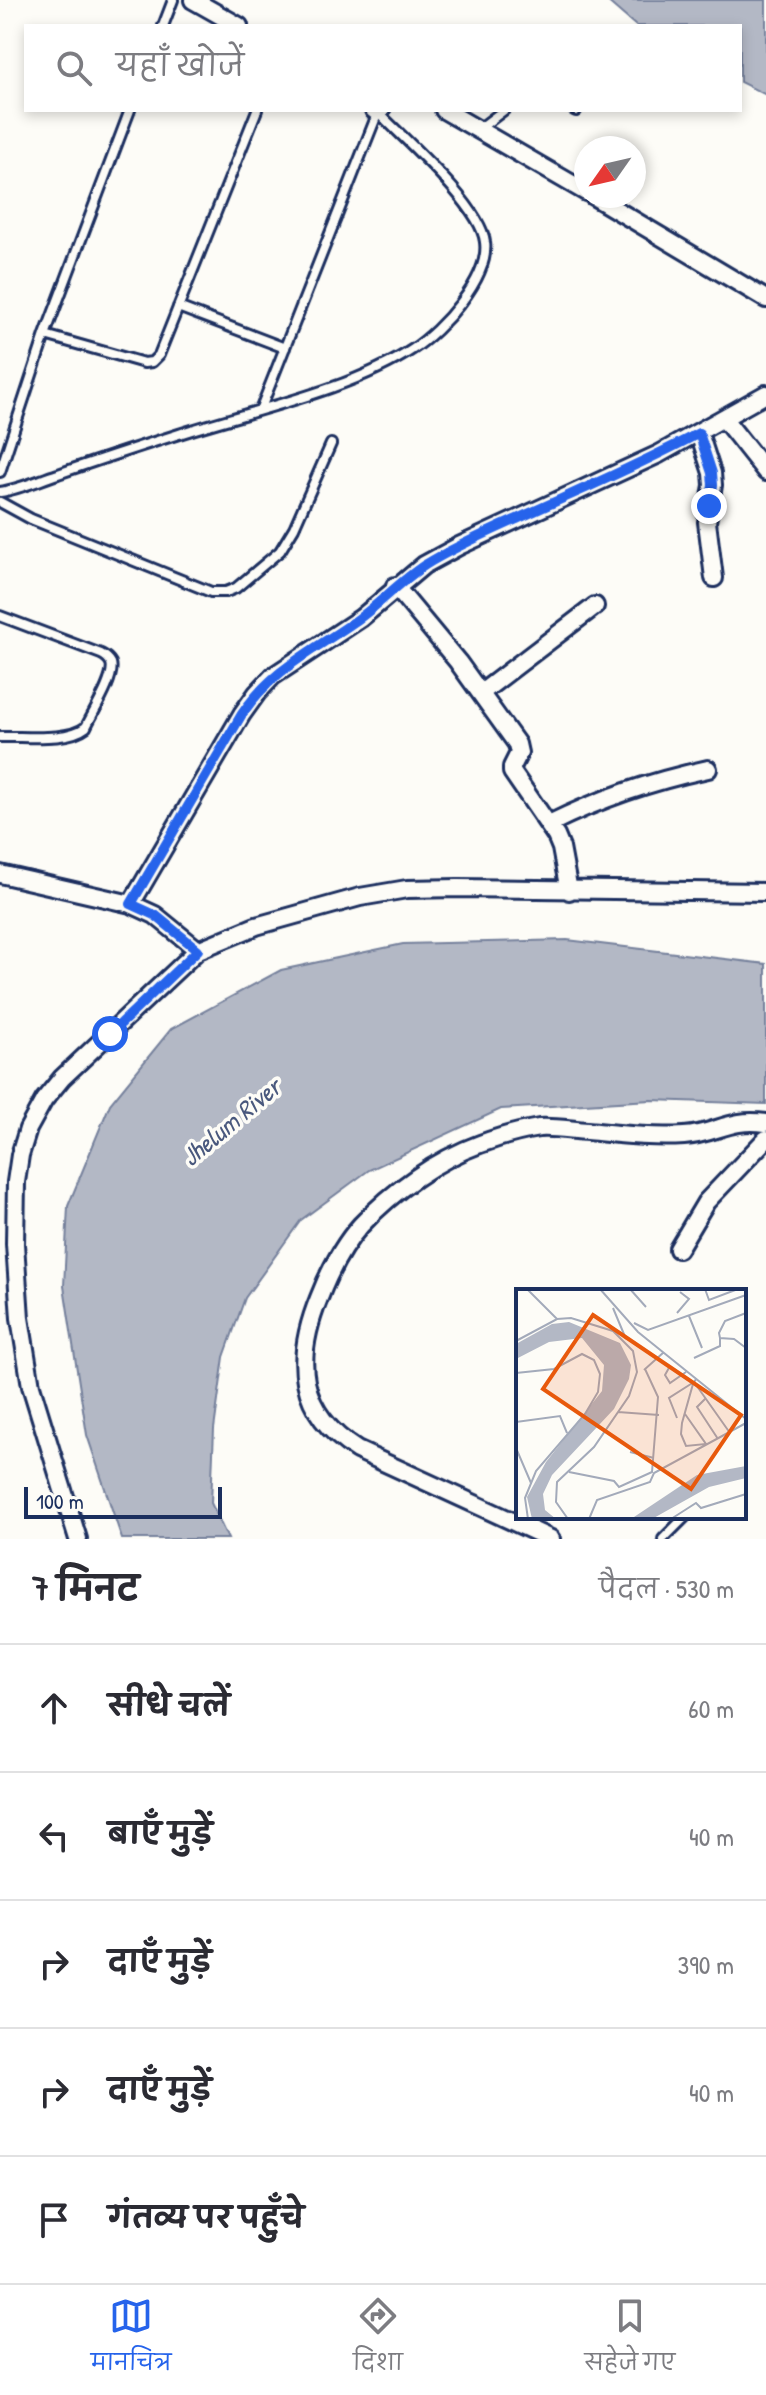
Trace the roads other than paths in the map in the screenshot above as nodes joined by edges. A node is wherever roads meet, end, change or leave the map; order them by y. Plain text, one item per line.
1 (173, 0) edge
2 (193, 0) edge
3 (164, 24) edge
4 (235, 24) edge
5 (129, 112) edge
6 (256, 112) edge
7 (378, 112) edge
8 (379, 112) edge
9 (448, 112) edge
10 (502, 112) edge
11 (479, 130) junction
12 (574, 185) edge
13 (613, 208) edge
14 (766, 299) edge
15 (178, 307) junction
16 (45, 335) junction
17 (285, 348) junction
18 (766, 394) edge
19 (261, 408) junction
20 (724, 419) junction
21 (699, 433) junction
22 (331, 444) dead end
23 (0, 472) edge
24 (766, 472) edge
25 (0, 492) edge
26 (0, 502) edge
27 (714, 578) dead end
28 (395, 586) junction
29 (595, 606) dead end
30 (0, 616) edge
31 (481, 693) junction
32 (0, 737) edge
33 (708, 769) dead end
34 (549, 824) junction
35 (0, 874) edge
36 (569, 891) junction
37 (766, 892) edge
38 (131, 904) junction
39 (198, 950) junction
40 (766, 1123) edge
41 (766, 1139) edge
42 (16, 1182) junction
43 (0, 1197) edge
44 (678, 1249) dead end
45 (683, 1519) edge
46 (78, 1539) edge
47 (551, 1539) edge
48 (663, 1539) edge

1 - 3 lane
2 - 4 street
5 - 16 lane
6 - 15 lane
7 - 17 lane
8 - 19 lane
9 - 11 street
10 - 11 lane
11 - 12 street
13 - 14 street
15 - 16 lane
15 - 17 lane
16 - 23 lane
17 - 19 lane
18 - 20 street
19 - 25 lane
20 - 21 street
20 - 24 street
21 - 27 street
21 - 28 street
22 - 26 lane
28 - 31 street
28 - 38 street
29 - 31 street
30 - 32 lane
31 - 34 street
33 - 34 street
34 - 36 street
35 - 38 street
36 - 37 street
36 - 39 street
38 - 39 street
39 - 42 street
40 - 47 street
41 - 44 street
42 - 43 street
42 - 46 street
45 - 48 lane

